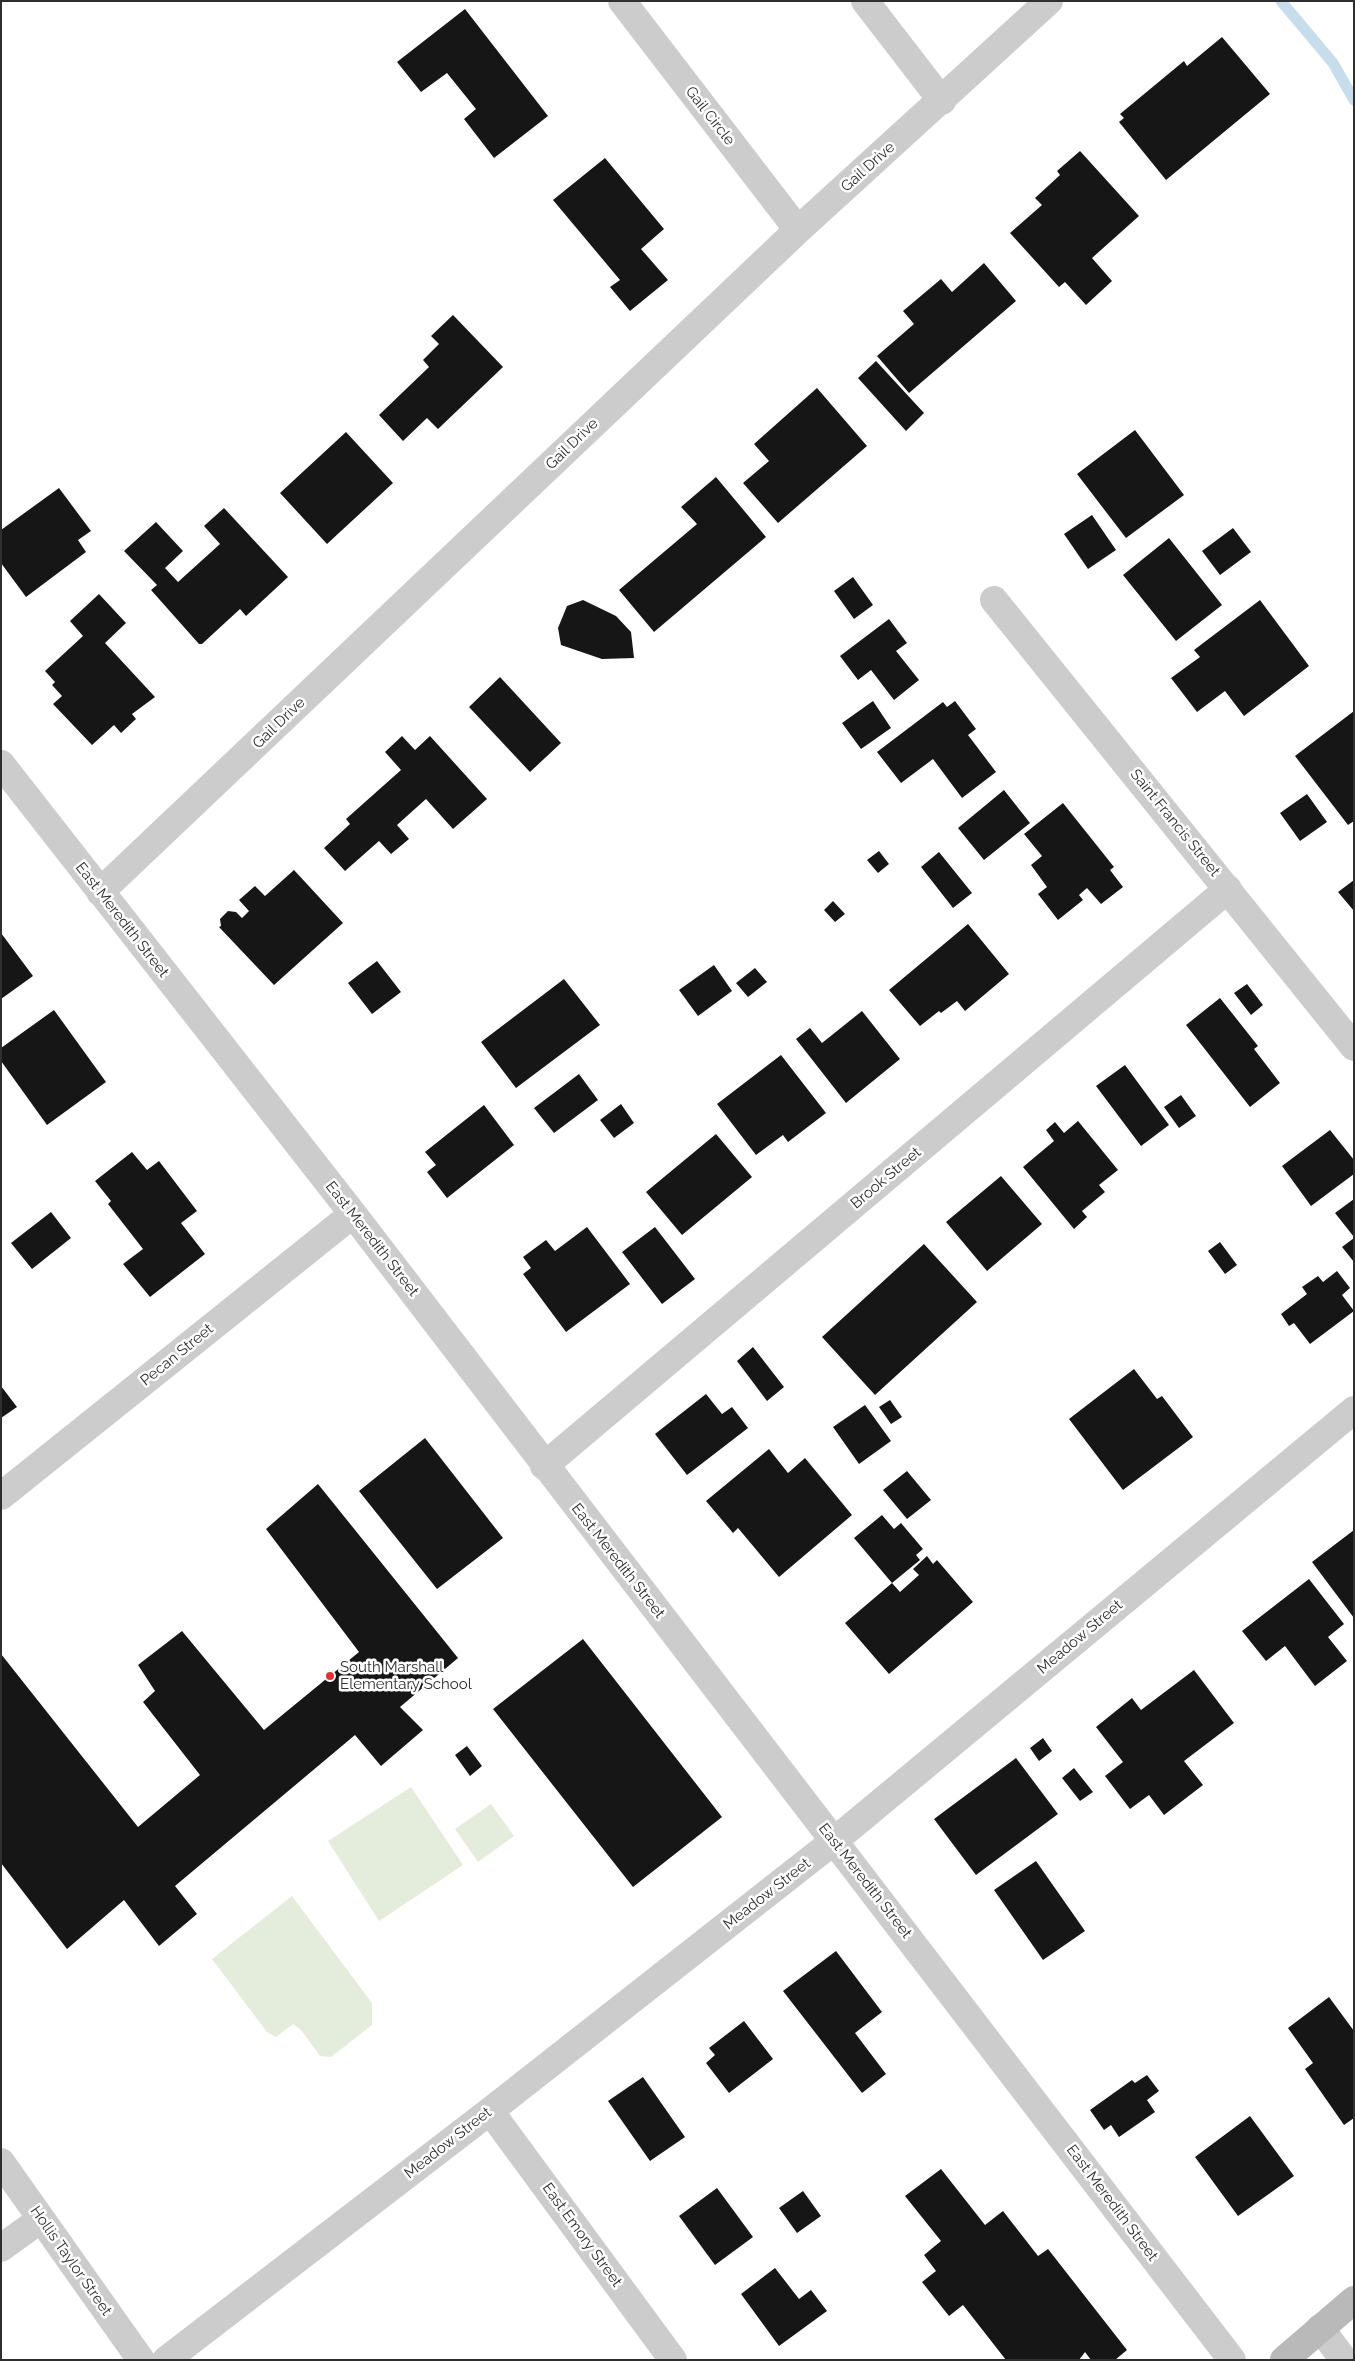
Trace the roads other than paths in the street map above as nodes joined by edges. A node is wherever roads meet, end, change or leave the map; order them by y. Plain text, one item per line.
1 (622, 1) edge
2 (865, 1) edge
3 (1050, 1) edge
4 (942, 101) junction
5 (798, 230) junction
6 (994, 600) dead end
7 (1, 764) edge
8 (1228, 889) junction
9 (100, 892) junction
10 (1354, 1047) edge
11 (353, 1214) junction
12 (1354, 1410) edge
13 (544, 1466) junction
14 (1, 1496) edge
15 (834, 1841) junction
16 (490, 2111) junction
17 (1, 2162) edge
18 (41, 2219) junction
19 (1, 2248) edge
20 (1354, 2300) edge
21 (1320, 2328) junction
22 (141, 2360) edge
23 (166, 2360) edge
24 (673, 2360) edge
25 (1232, 2360) edge
26 (1284, 2360) edge
27 (1344, 2360) edge

1 - 5 street, Gail Circle
2 - 4 street
3 - 4 street, Gail Drive
4 - 5 street, Gail Drive
5 - 9 street, Gail Drive
6 - 8 street, Saint Francis Street
7 - 9 street, East Meredith Street
8 - 10 street, Saint Francis Street
8 - 13 street, Brook Street
9 - 11 street, East Meredith Street
11 - 13 street, East Meredith Street
11 - 14 street, Pecan Street
12 - 15 street, Meadow Street
13 - 15 street, East Meredith Street
15 - 16 street, Meadow Street
15 - 25 street, East Meredith Street
16 - 23 street, Meadow Street
16 - 24 street, East Emory Street
17 - 18 street, Hollis Taylor Street
18 - 19 street
18 - 22 street, Hollis Taylor Street
20 - 21 main road
21 - 26 main road
21 - 27 street

